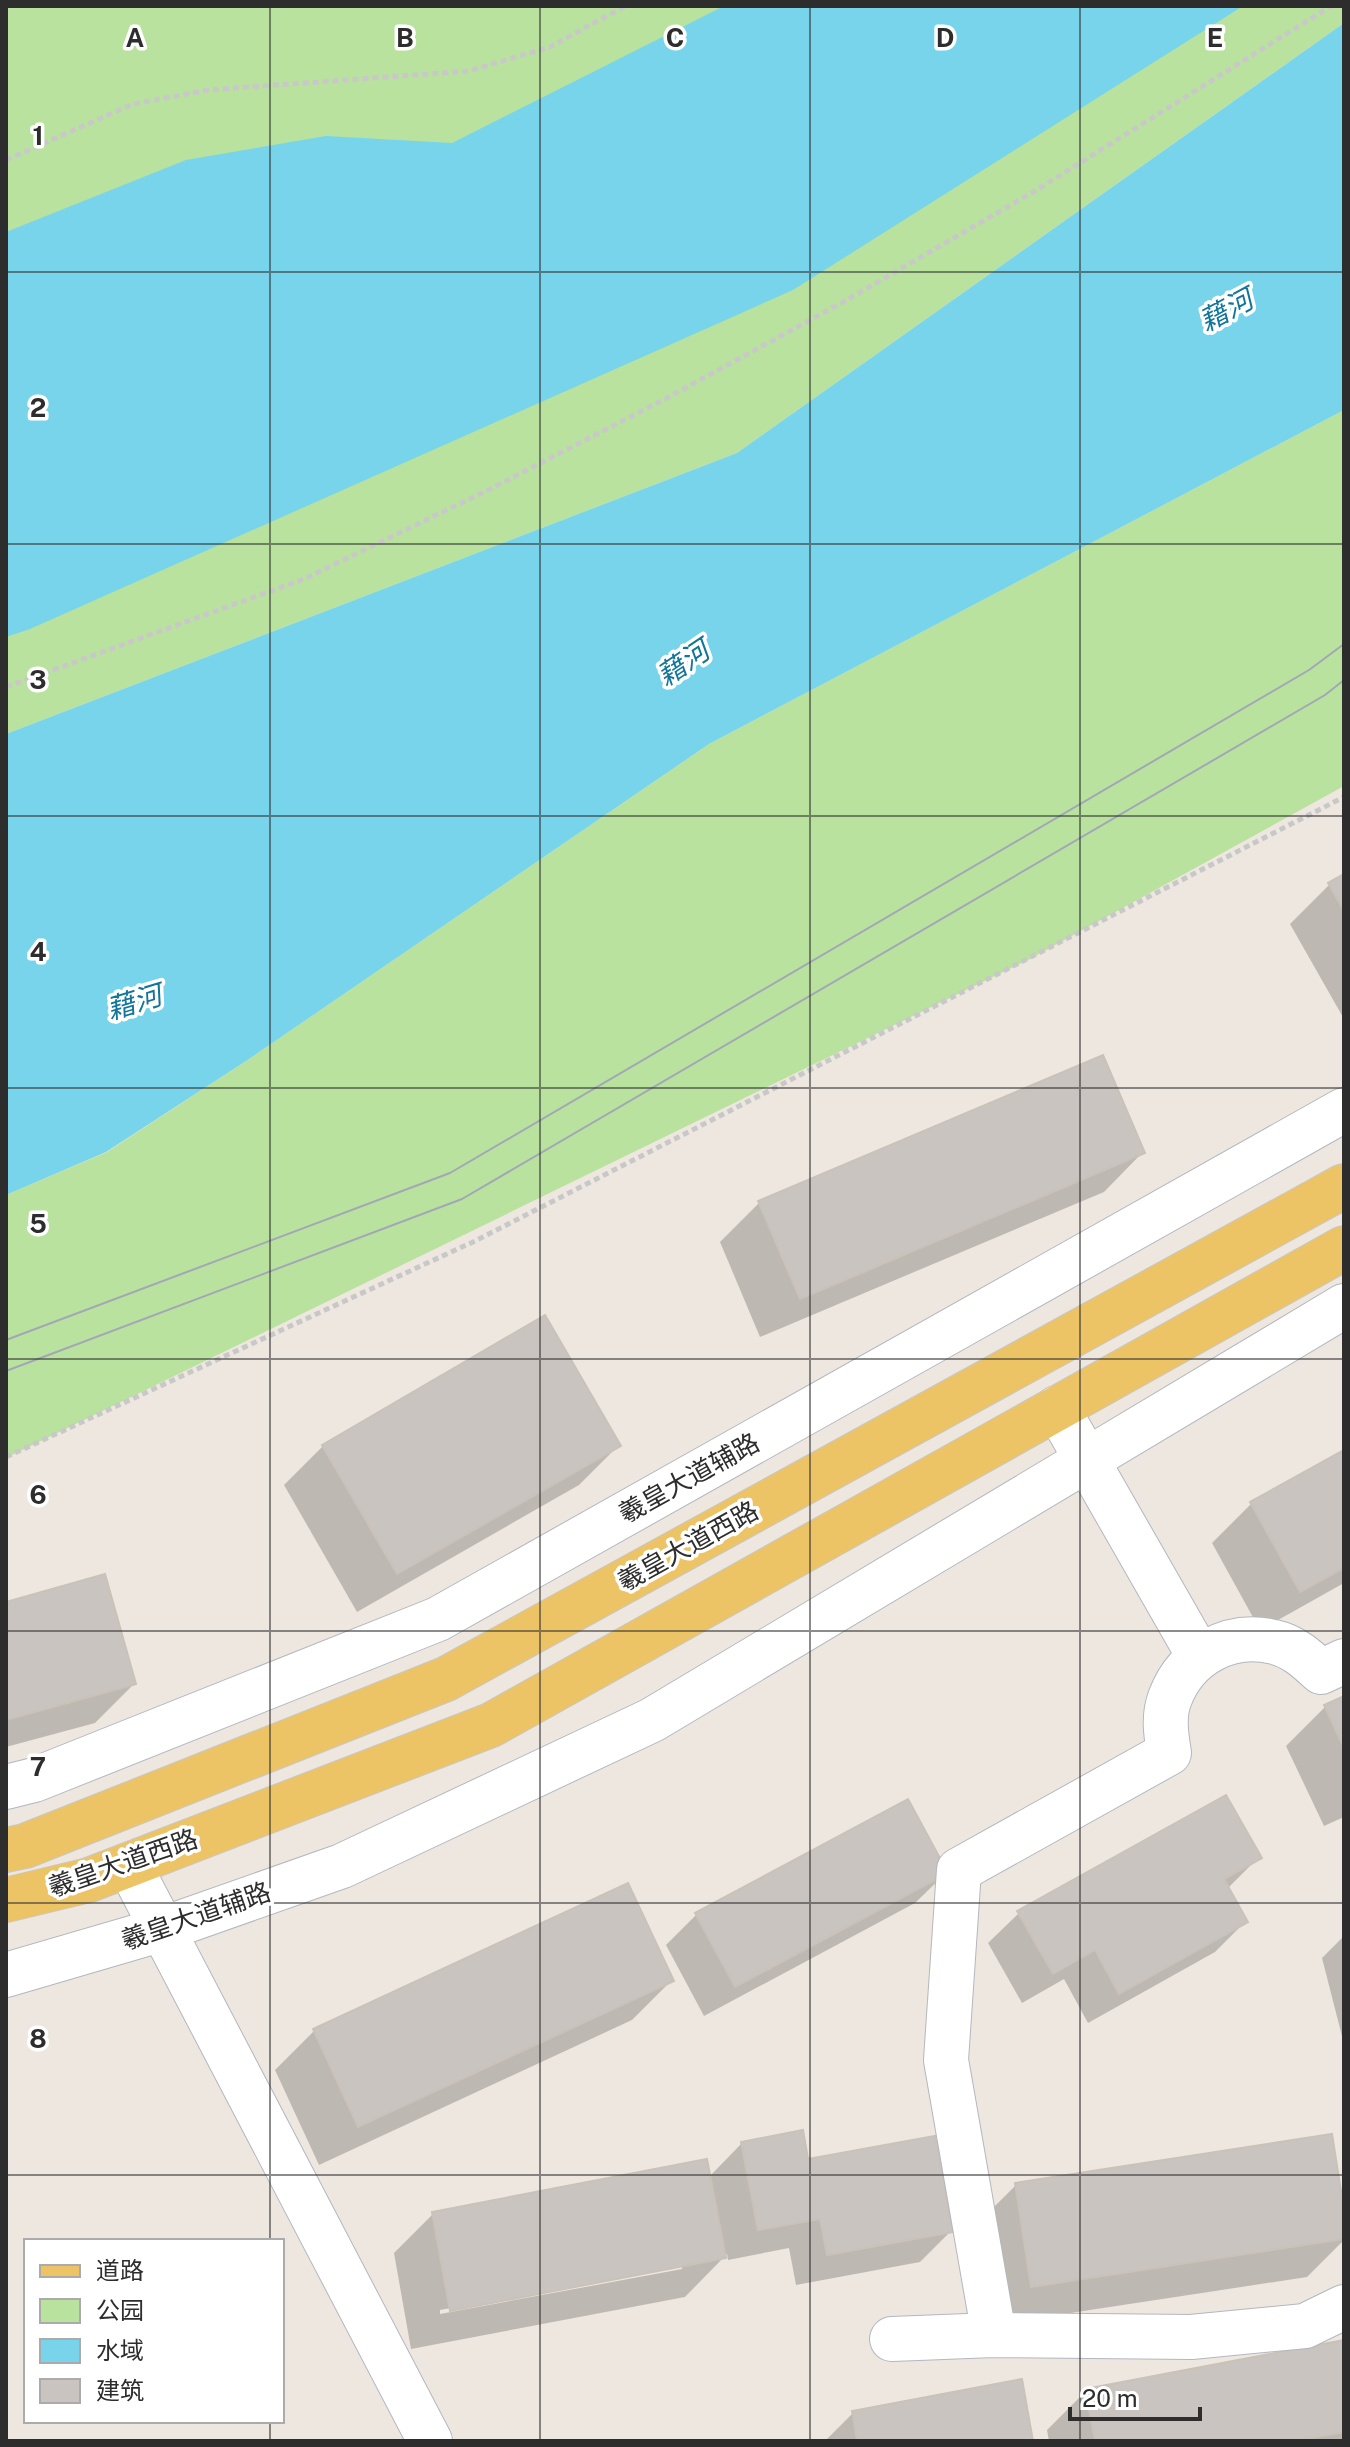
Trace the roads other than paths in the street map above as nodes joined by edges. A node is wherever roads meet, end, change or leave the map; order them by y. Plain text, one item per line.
1 (1344, 1110) edge
2 (1344, 1186) edge
3 (1344, 1248) edge
4 (1344, 1306) edge
5 (1057, 1408) junction
6 (1087, 1459) junction
7 (1199, 1656) junction
8 (1344, 1661) edge
9 (6, 1787) edge
10 (6, 1850) edge
11 (129, 1865) junction
12 (6, 1900) edge
13 (163, 1929) junction
14 (6, 1975) edge
15 (1344, 2307) edge
16 (994, 2335) junction
17 (892, 2339) dead end
18 (430, 2441) edge

1 - 9 street, 羲皇大道辅路
2 - 10 main road, 羲皇大道西路
3 - 5 main road, 羲皇大道西路
4 - 6 street, 羲皇大道辅路
5 - 6 street
5 - 11 main road, 羲皇大道西路
6 - 7 street
6 - 13 street, 羲皇大道辅路
7 - 8 street
7 - 16 street
11 - 12 main road, 羲皇大道西路
11 - 13 street
13 - 14 street, 羲皇大道辅路
13 - 18 street
15 - 16 street
16 - 17 street

